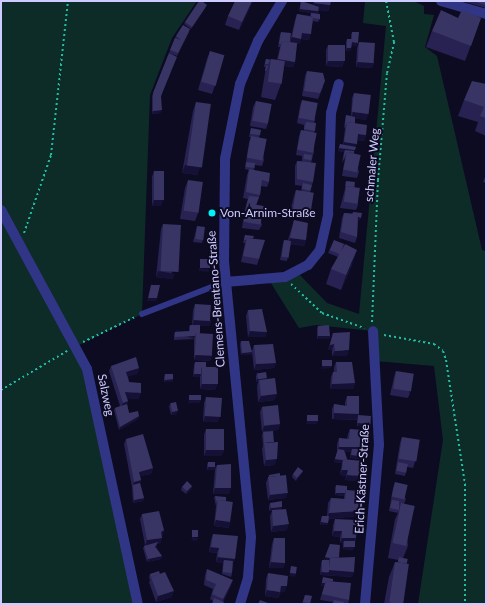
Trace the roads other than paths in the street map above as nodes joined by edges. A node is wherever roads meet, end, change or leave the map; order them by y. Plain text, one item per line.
1 (282, 1) edge
2 (441, 1) edge
3 (486, 14) edge
4 (339, 84) dead end
5 (1, 210) edge
6 (225, 282) junction
7 (142, 314) road end
8 (373, 331) road end
9 (138, 604) edge
10 (240, 604) edge
11 (365, 604) edge

1 - 6 street, Clemens-Brentano-Straße
2 - 3 street
4 - 6 street
5 - 9 street, Salzweg
6 - 7 lane
6 - 10 street, Clemens-Brentano-Straße
8 - 11 street, Erich-Kästner-Straße

